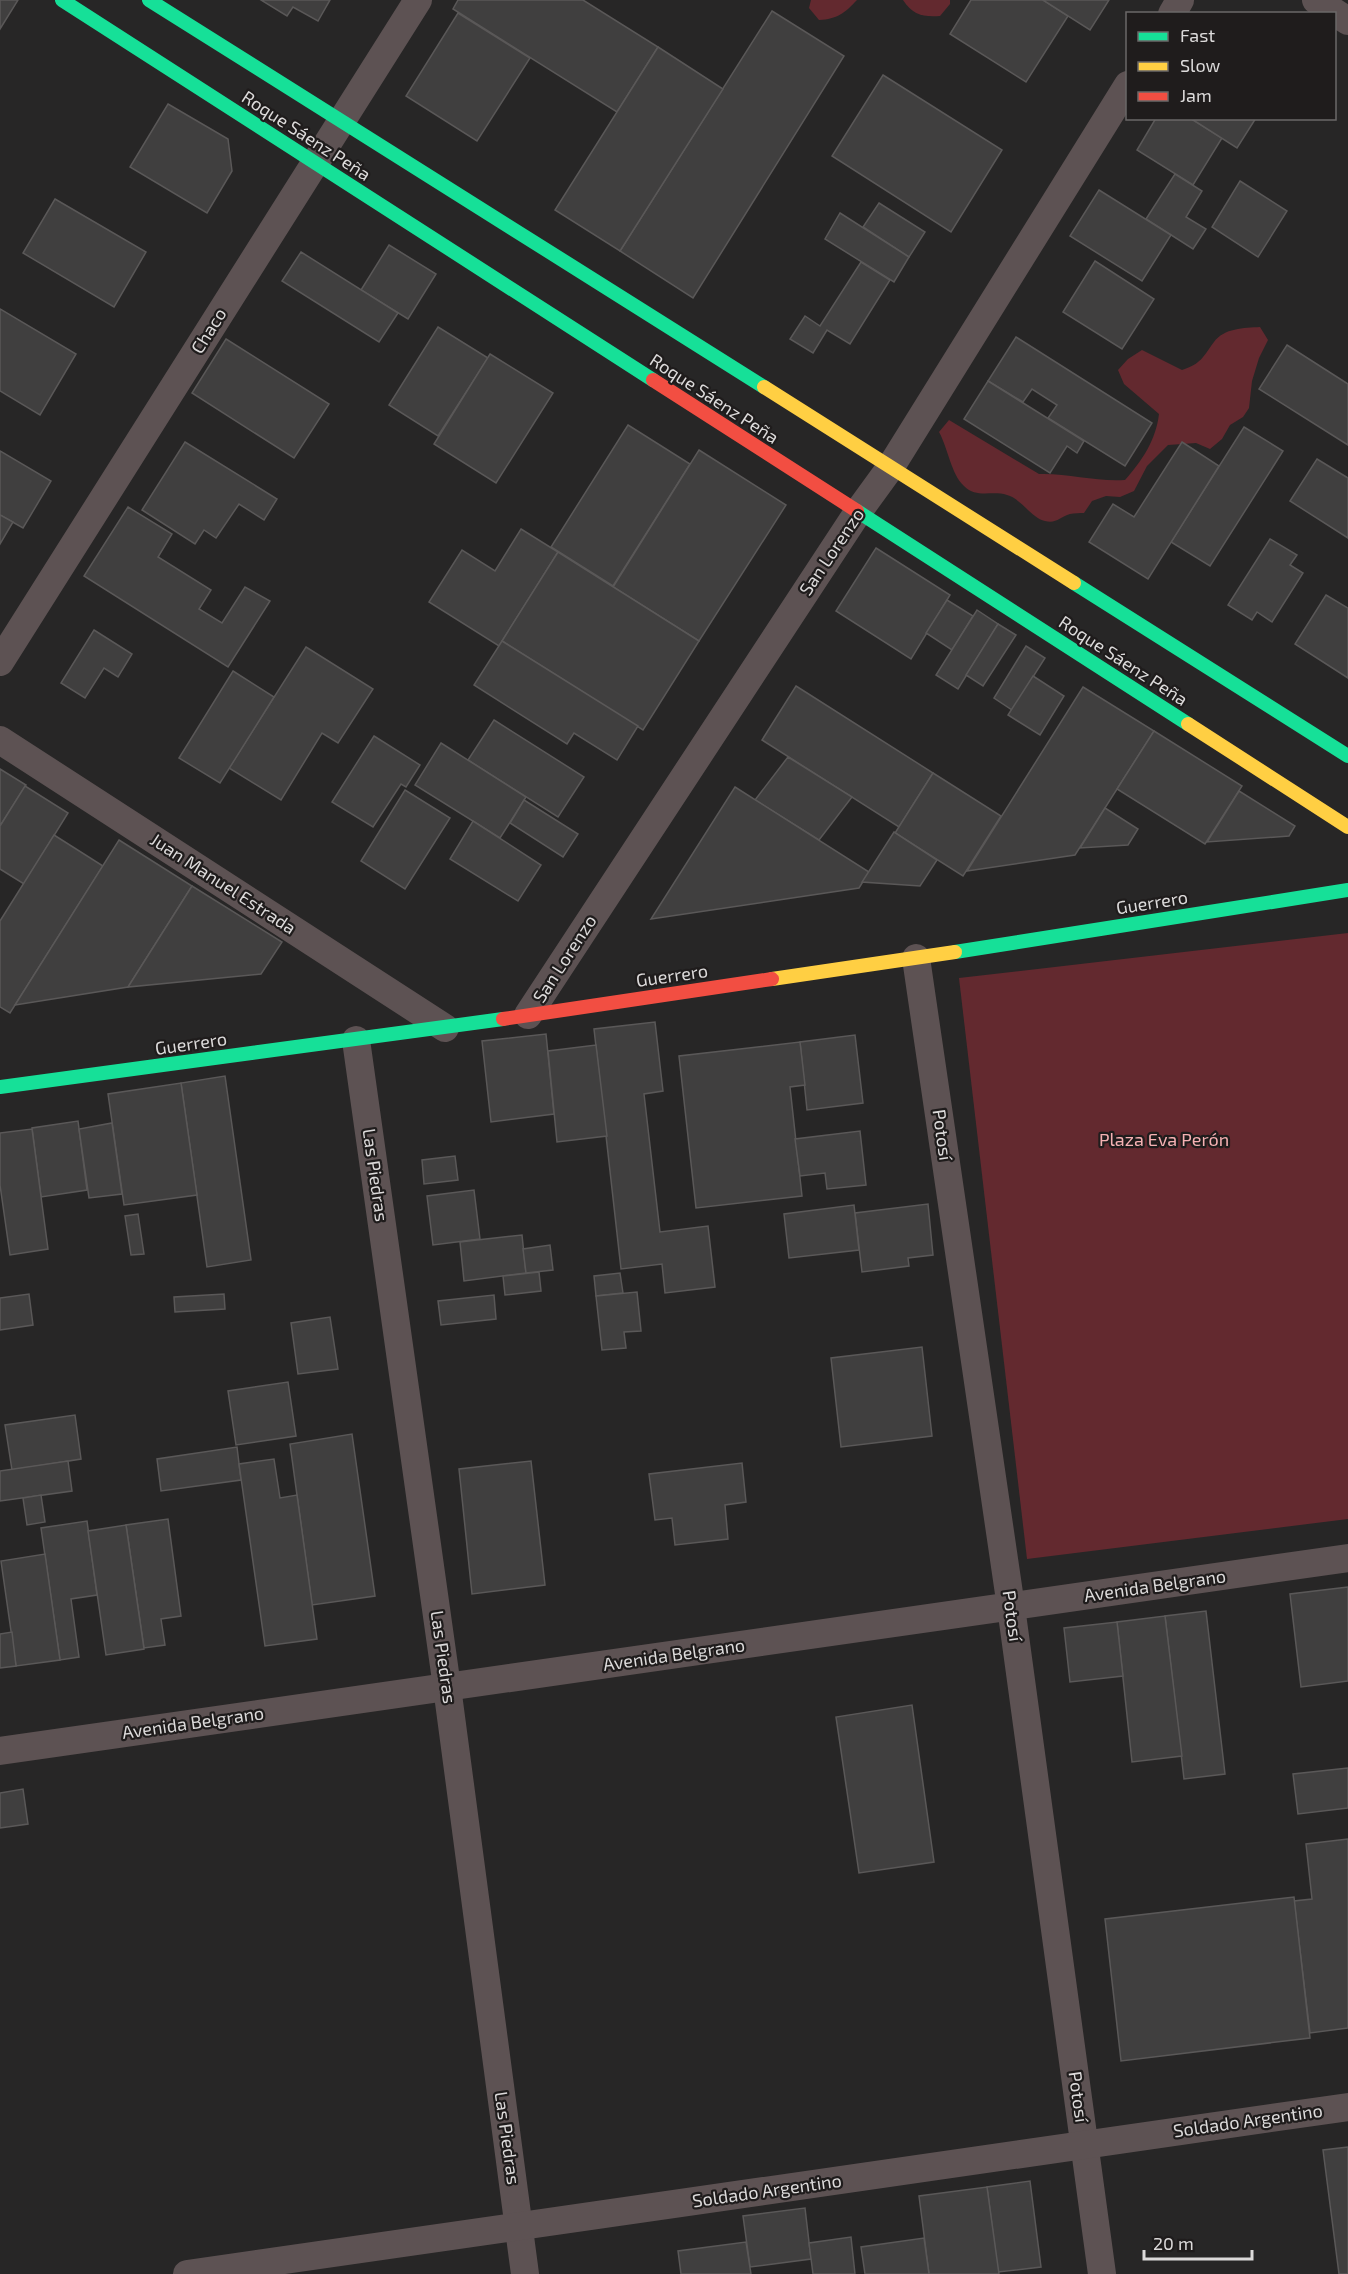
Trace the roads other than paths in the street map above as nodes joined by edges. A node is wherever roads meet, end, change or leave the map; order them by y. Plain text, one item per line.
1 (62, 0) edge
2 (149, 0) edge
3 (418, 0) edge
4 (1316, 0) edge
5 (1334, 12) edge
6 (1126, 88) edge
7 (341, 121) junction
8 (315, 163) junction
9 (890, 468) junction
10 (858, 512) junction
11 (0, 662) edge
12 (0, 740) edge
13 (1348, 756) edge
14 (1348, 827) edge
15 (1348, 890) edge
16 (916, 958) junction
17 (528, 1015) junction
18 (445, 1028) junction
19 (356, 1040) junction
20 (0, 1087) edge
21 (1348, 1557) edge
22 (1011, 1607) junction
23 (447, 1687) junction
24 (0, 1751) edge
25 (1348, 2108) edge
26 (1084, 2144) junction
27 (519, 2227) junction
28 (187, 2274) edge
29 (525, 2274) edge
30 (1102, 2274) edge

1 - 8 street, Roque Sáenz Peña
2 - 7 street, Roque Sáenz Peña
3 - 7 street, Chaco
4 - 5 street
6 - 9 street, San Lorenzo
7 - 8 street, Chaco
7 - 9 street, Roque Sáenz Peña
8 - 10 street, Roque Sáenz Peña
8 - 11 street, Chaco
9 - 10 street, San Lorenzo
9 - 13 street, Roque Sáenz Peña
10 - 14 street, Roque Sáenz Peña
10 - 17 street, San Lorenzo
12 - 18 street, Juan Manuel Estrada
15 - 16 street, Guerrero
16 - 17 street, Guerrero
16 - 22 street, Potosí
17 - 18 street, Guerrero
18 - 19 street, Guerrero
19 - 20 street, Guerrero
19 - 23 street, Las Piedras
21 - 22 street, Avenida Belgrano
22 - 23 street, Avenida Belgrano
22 - 26 street, Potosí
23 - 24 street, Avenida Belgrano
23 - 27 street, Las Piedras
25 - 26 street, Soldado Argentino
26 - 27 street, Soldado Argentino
26 - 30 street, Potosí
27 - 28 street, Soldado Argentino
27 - 29 street, Las Piedras

